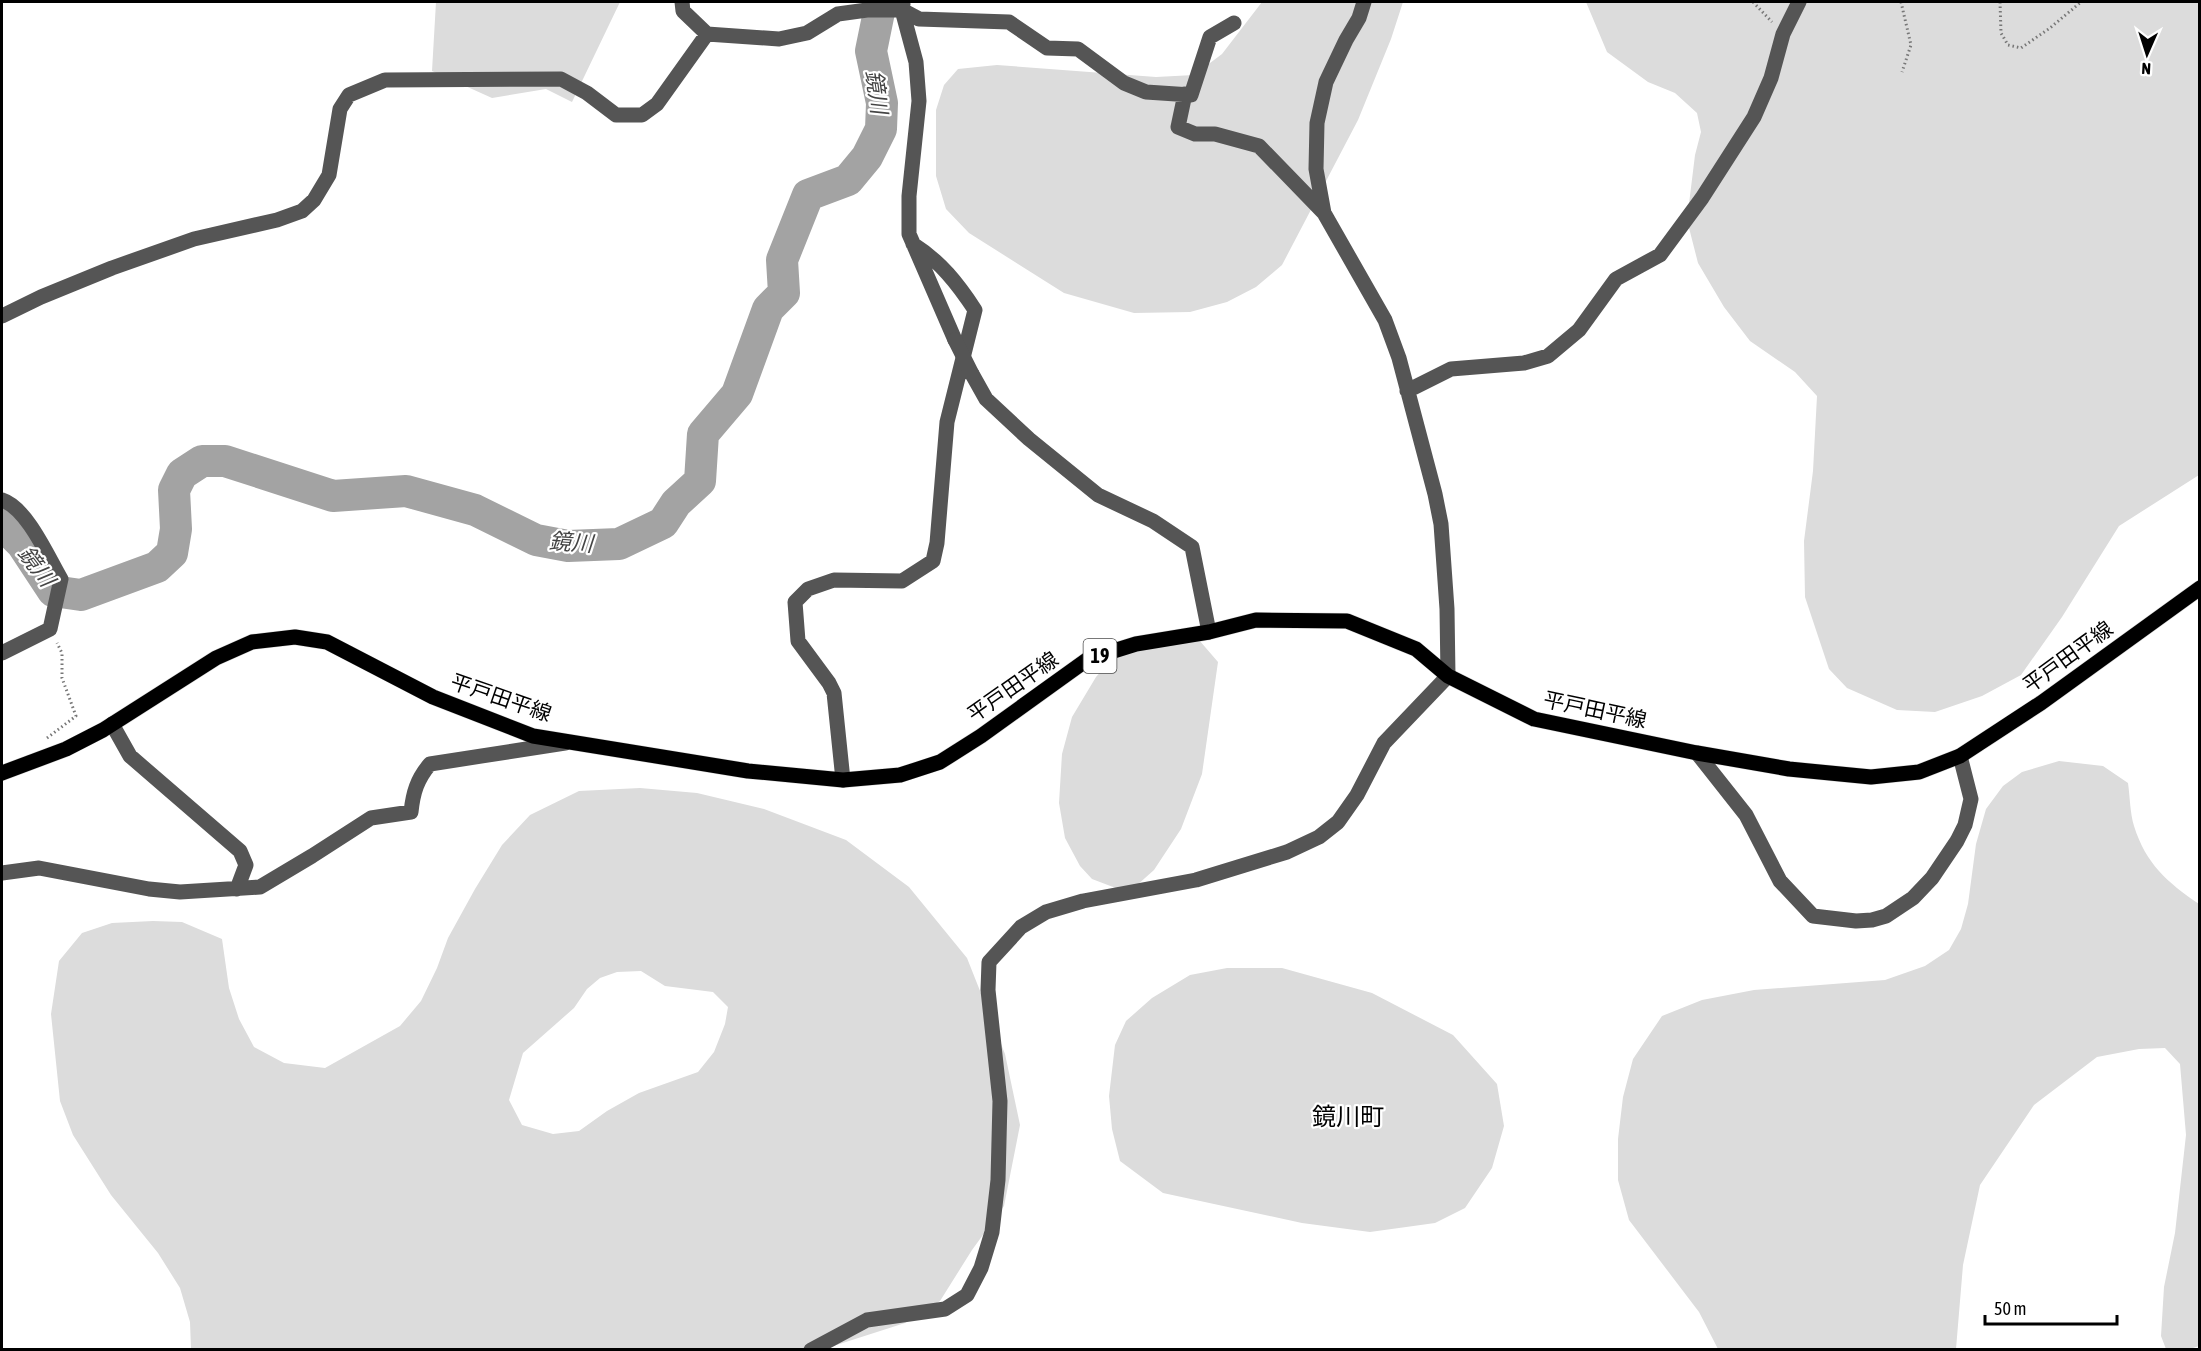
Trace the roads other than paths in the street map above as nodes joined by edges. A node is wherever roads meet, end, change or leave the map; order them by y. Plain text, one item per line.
1 (682, 2) edge
2 (1364, 2) edge
3 (1799, 2) edge
4 (902, 6) edge
5 (1234, 23) dead end
6 (707, 34) junction
7 (1185, 94) junction
8 (1324, 213) junction
9 (913, 244) junction
10 (2, 316) edge
11 (1407, 390) junction
12 (2, 500) edge
13 (2199, 588) edge
14 (1209, 632) junction
15 (2, 653) edge
16 (1448, 676) junction
17 (112, 724) junction
18 (570, 742) junction
19 (1697, 753) junction
20 (1960, 756) junction
21 (2, 773) edge
22 (843, 780) junction
23 (2, 873) edge
24 (237, 888) junction
25 (811, 1350) edge

1 - 6 street
2 - 8 street
3 - 11 street
4 - 6 street
4 - 7 street
4 - 9 street
5 - 7 street
6 - 10 street
7 - 8 street
8 - 11 street
9 - 14 street, bridge
9 - 22 street
11 - 16 street
12 - 15 street
13 - 20 main road, 平戸田平線 / 19
14 - 16 main road, 平戸田平線 / 19
14 - 22 main road, 平戸田平線 / 19
16 - 19 main road, 平戸田平線 / 19
16 - 25 street
17 - 18 main road, 平戸田平線 / 19
17 - 21 main road, 平戸田平線 / 19
17 - 24 street
18 - 22 main road, 平戸田平線 / 19
18 - 24 street
19 - 20 main road, 平戸田平線 / 19
19 - 20 street
23 - 24 street

